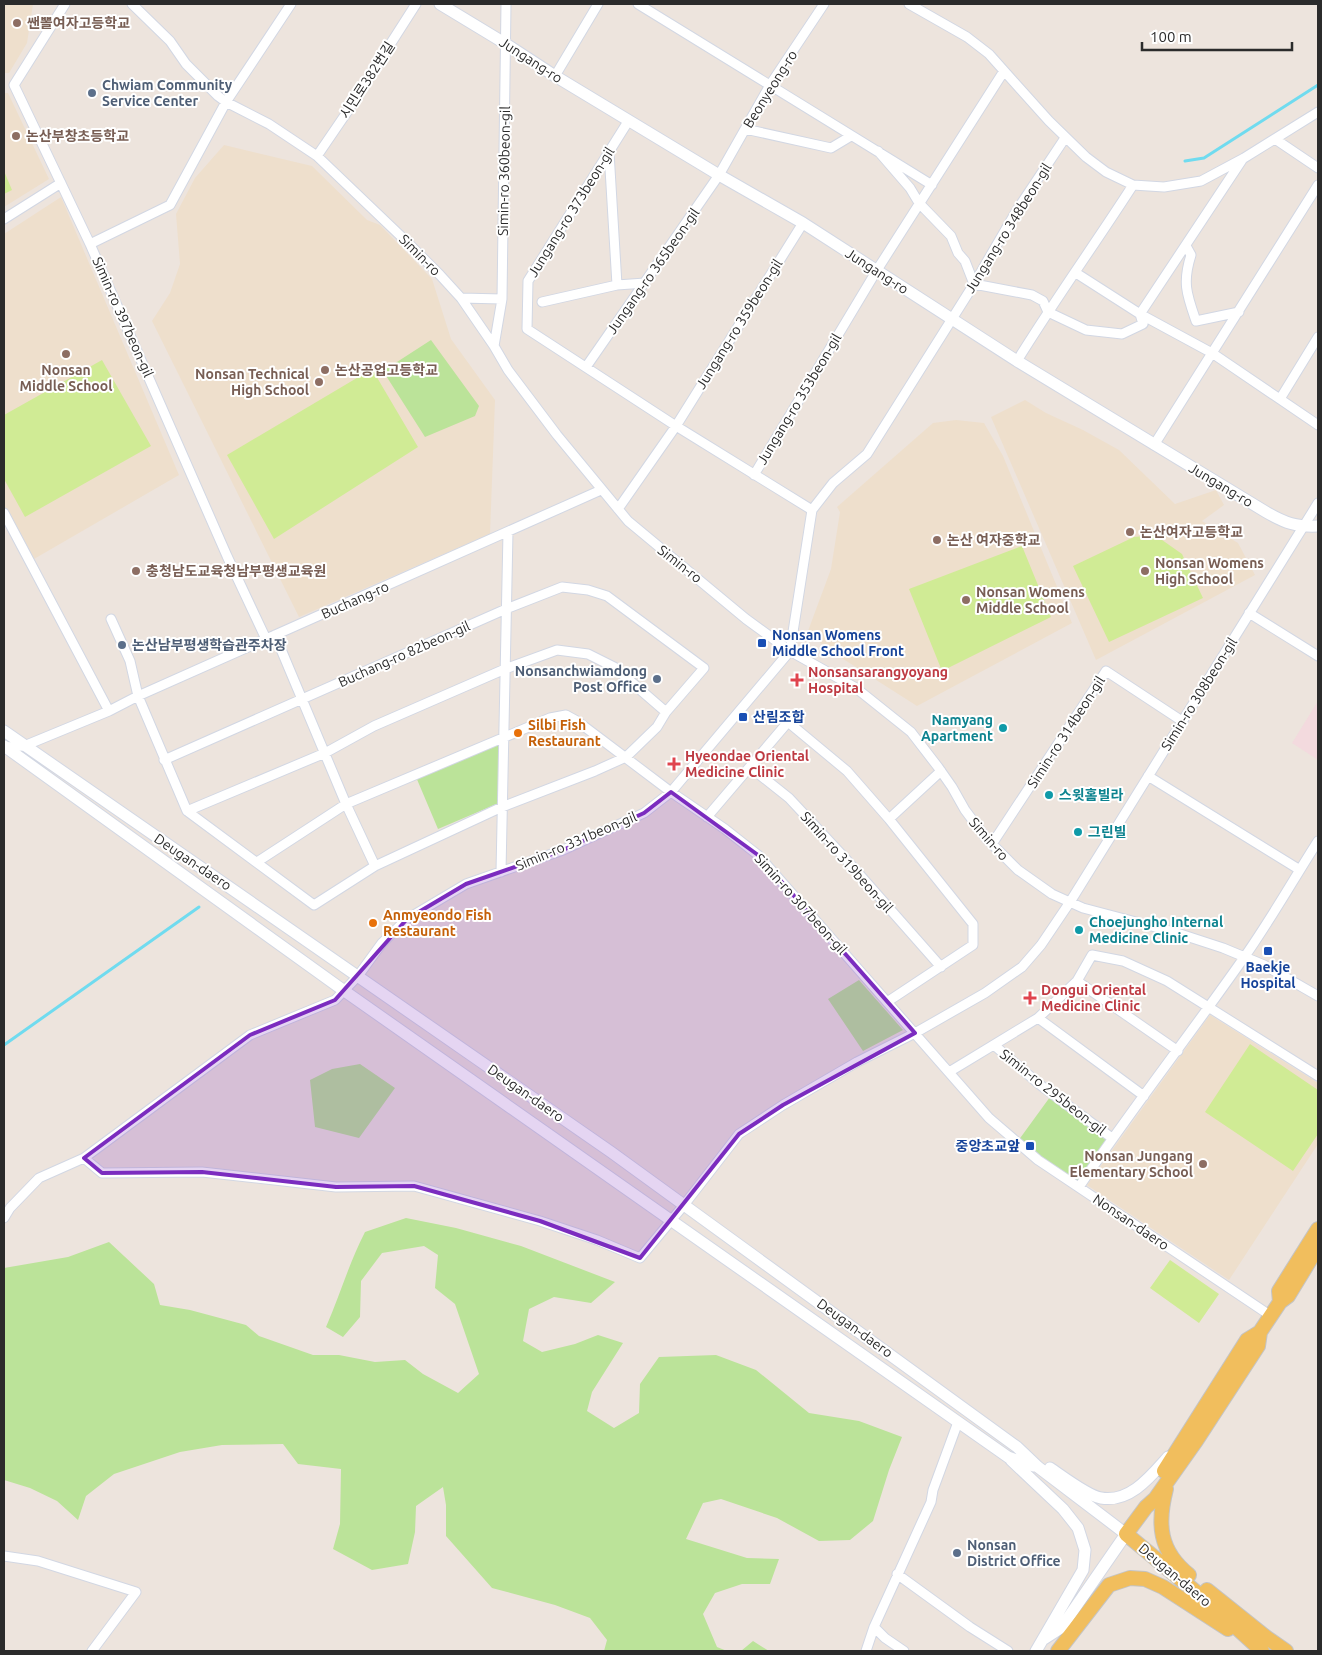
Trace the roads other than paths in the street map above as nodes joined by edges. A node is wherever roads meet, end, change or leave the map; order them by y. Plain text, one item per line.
1 (65, 4) edge
2 (132, 4) edge
3 (291, 4) edge
4 (416, 4) edge
5 (440, 4) edge
6 (506, 4) edge
7 (598, 4) edge
8 (638, 4) edge
9 (824, 4) edge
10 (909, 4) edge
11 (506, 44) junction
12 (1004, 71) junction
13 (555, 76) junction
14 (4, 85) edge
15 (14, 85) junction
16 (770, 85) junction
17 (226, 102) junction
18 (1318, 112) edge
19 (629, 120) junction
20 (745, 129) junction
21 (851, 136) junction
22 (1065, 138) junction
23 (1274, 139) junction
24 (878, 151) junction
25 (609, 152) junction
26 (316, 156) junction
27 (1244, 158) junction
28 (1318, 168) edge
29 (719, 175) junction
30 (61, 183) junction
31 (932, 185) junction
32 (1133, 185) junction
33 (1318, 185) edge
34 (919, 203) junction
35 (4, 219) edge
36 (803, 223) junction
37 (90, 244) junction
38 (1186, 246) junction
39 (877, 270) junction
40 (1076, 273) junction
41 (645, 283) junction
42 (974, 284) junction
43 (617, 285) junction
44 (461, 298) junction
45 (502, 298) junction
46 (542, 302) dead end
47 (1048, 312) junction
48 (1239, 312) junction
49 (1140, 314) junction
50 (951, 319) junction
51 (1318, 337) edge
52 (494, 346) junction
53 (1212, 353) junction
54 (1018, 361) junction
55 (586, 367) junction
56 (1280, 399) junction
57 (1318, 425) edge
58 (676, 426) junction
59 (1154, 445) junction
60 (754, 475) junction
61 (601, 490) junction
62 (1318, 502) edge
63 (618, 509) junction
64 (812, 510) junction
65 (4, 513) edge
66 (1318, 526) edge
67 (1302, 527) junction
68 (508, 532) junction
69 (506, 608) junction
70 (1249, 613) junction
71 (111, 619) dead end
72 (276, 635) junction
73 (266, 640) junction
74 (790, 651) junction
75 (1318, 656) edge
76 (505, 669) junction
77 (138, 696) junction
78 (303, 700) junction
79 (109, 711) junction
80 (666, 712) junction
81 (1182, 721) junction
82 (4, 731) edge
83 (505, 737) junction
84 (24, 746) junction
85 (4, 747) edge
86 (325, 753) junction
87 (626, 757) junction
88 (164, 760) junction
89 (750, 767) junction
90 (941, 771) junction
91 (1148, 776) junction
92 (671, 792) junction
93 (346, 804) junction
94 (502, 808) junction
95 (187, 811) junction
96 (707, 817) junction
97 (889, 819) junction
98 (1318, 841) edge
99 (992, 844) junction
100 (257, 862) junction
101 (375, 866) junction
102 (1300, 870) junction
103 (501, 872) junction
104 (1070, 902) junction
105 (1244, 957) junction
106 (941, 967) junction
107 (358, 976) junction
108 (1077, 981) junction
109 (344, 990) junction
110 (1318, 996) edge
111 (887, 1002) junction
112 (1208, 1008) junction
113 (1038, 1018) junction
114 (915, 1033) junction
115 (994, 1046) junction
116 (1178, 1051) junction
117 (949, 1072) junction
118 (1318, 1076) edge
119 (1144, 1096) junction
120 (1112, 1138) junction
121 (84, 1158) junction
122 (1079, 1187) junction
123 (684, 1206) junction
124 (4, 1218) edge
125 (671, 1220) junction
126 (1318, 1229) edge
127 (1318, 1247) edge
128 (1280, 1302) junction
129 (1271, 1316) junction
130 (1260, 1332) junction
131 (958, 1422) junction
132 (1186, 1436) junction
133 (1017, 1447) junction
134 (1008, 1457) junction
135 (1038, 1467) junction
136 (1168, 1480) junction
137 (1146, 1507) junction
138 (1126, 1534) junction
139 (4, 1556) edge
140 (897, 1574) junction
141 (874, 1627) junction
142 (1061, 1628) junction
143 (1044, 1639) junction
144 (1262, 1646) edge
145 (92, 1651) edge
146 (866, 1651) edge
147 (904, 1651) edge
148 (1008, 1651) edge
149 (1036, 1651) edge
150 (1058, 1651) edge
151 (1286, 1651) edge

1 - 15 street
2 - 17 street, Simin-ro
3 - 17 street
4 - 26 street, 시민로382번길
5 - 11 street, Jungang-ro
6 - 11 street, Simin-ro 360beon-gil
7 - 13 street
8 - 16 street
9 - 16 street, Beonyeong-ro
10 - 12 street
11 - 13 street, Jungang-ro
11 - 45 street, Simin-ro 360beon-gil
12 - 22 street
12 - 31 street, Jungang-ro 353beon-gil
13 - 19 street, Jungang-ro
14 - 15 street
15 - 30 street, Simin-ro 397beon-gil
16 - 20 street, Beonyeong-ro
16 - 21 street
17 - 26 street, Simin-ro
17 - 37 street
18 - 23 street
19 - 25 street, Jungang-ro 373beon-gil
19 - 29 street, Jungang-ro
20 - 21 street
20 - 29 street, Beonyeong-ro
21 - 24 street
22 - 32 street
22 - 42 street, Jungang-ro 348beon-gil
23 - 27 street
23 - 28 street
24 - 31 street
24 - 34 street
25 - 43 street
25 - 55 street, Jungang-ro 373beon-gil
26 - 44 street, Simin-ro
27 - 32 street
27 - 38 street
29 - 36 street, Jungang-ro
29 - 41 street, Jungang-ro 365beon-gil
30 - 35 street
30 - 37 street, Simin-ro 397beon-gil
31 - 34 street, Jungang-ro 353beon-gil
32 - 40 street
33 - 48 street
34 - 39 street, Jungang-ro 353beon-gil
34 - 42 street
36 - 39 street, Jungang-ro
36 - 58 street, Jungang-ro 359beon-gil
37 - 73 street, Simin-ro 397beon-gil
38 - 48 street
38 - 49 street
39 - 50 street, Jungang-ro
39 - 60 street, Jungang-ro 353beon-gil
40 - 47 street
40 - 49 street
41 - 43 street
41 - 55 street, Jungang-ro 365beon-gil
42 - 47 street
42 - 50 street, Jungang-ro 348beon-gil
43 - 46 street
44 - 45 street
44 - 52 street, Simin-ro
45 - 52 street, Simin-ro 360beon-gil
47 - 49 street
47 - 54 street
48 - 53 street
49 - 53 street
50 - 54 street, Jungang-ro
50 - 64 street, Jungang-ro 348beon-gil
51 - 56 street
52 - 61 street, Simin-ro
53 - 56 street
53 - 59 street
54 - 59 street, Jungang-ro
55 - 58 street
56 - 57 street
58 - 60 street, Jungang-ro 353beon-gil
58 - 63 street, Jungang-ro 359beon-gil
59 - 67 street, Jungang-ro
60 - 64 street
61 - 63 street, Simin-ro
61 - 68 street, Buchang-ro
62 - 67 street, Simin-ro 308beon-gil
63 - 74 street, Simin-ro
64 - 74 street
65 - 79 street
66 - 67 street, Jungang-ro
67 - 70 street, Simin-ro 308beon-gil
68 - 69 street
68 - 72 street, Buchang-ro
69 - 76 street
69 - 78 street, Buchang-ro 82beon-gil
69 - 80 street, Buchang-ro 82beon-gil
70 - 75 street
70 - 81 street, Simin-ro 308beon-gil
71 - 77 street
72 - 73 street, Buchang-ro
72 - 78 street
73 - 77 street, Buchang-ro
74 - 90 street, Simin-ro
74 - 92 street, Simin-ro 331beon-gil
76 - 80 street
76 - 83 street
76 - 86 street
77 - 79 street, Buchang-ro
77 - 88 street
78 - 86 street
78 - 88 street, Buchang-ro 82beon-gil
79 - 84 street, Buchang-ro
80 - 87 street
81 - 91 street, Simin-ro 308beon-gil
81 - 99 street, Simin-ro 314beon-gil
82 - 84 street, Deugan-daero
83 - 87 street, Simin-ro 307beon-gil
83 - 93 street
83 - 94 street
84 - 85 street, Buchang-ro
84 - 107 street, Deugan-daero
85 - 109 street, Deugan-daero
86 - 93 street
86 - 95 street
87 - 92 street, Simin-ro 307beon-gil
87 - 94 street
88 - 95 street
89 - 96 street
89 - 97 street
89 - 106 street, Simin-ro 319beon-gil
90 - 97 street
90 - 99 street, Simin-ro
91 - 102 street
91 - 104 street, Simin-ro 308beon-gil
92 - 96 street, Simin-ro 307beon-gil
92 - 103 street, Simin-ro 331beon-gil
93 - 100 street
93 - 101 street
94 - 101 street
94 - 103 street
95 - 100 street
96 - 111 street, Simin-ro 307beon-gil
97 - 106 street
98 - 102 street, Simin-ro 295beon-gil
99 - 104 street, Simin-ro
100 - 101 street
102 - 105 street, Simin-ro 295beon-gil
103 - 107 street, Simin-ro 331beon-gil
104 - 105 street, Simin-ro
104 - 114 street
105 - 110 street, Simin-ro
105 - 112 street, Simin-ro 295beon-gil
106 - 111 street
107 - 109 street, Simin-ro 331beon-gil
107 - 123 street, Deugan-daero
108 - 112 street
108 - 113 street
108 - 116 street
109 - 121 street, Simin-ro 331beon-gil
109 - 125 street, Deugan-daero
111 - 114 street, Simin-ro 307beon-gil
112 - 116 street, Simin-ro 295beon-gil
112 - 118 street
113 - 115 street
113 - 119 street
114 - 117 street, Nonsan-daero
114 - 123 street
115 - 117 street
115 - 120 street, Simin-ro 295beon-gil
116 - 119 street, Simin-ro 295beon-gil
117 - 122 street, Nonsan-daero
119 - 120 street, Simin-ro 295beon-gil
120 - 122 street, Simin-ro 295beon-gil
121 - 124 street, Simin-ro 331beon-gil
121 - 125 street
122 - 129 street, Nonsan-daero
123 - 125 street
123 - 133 street, Deugan-daero
125 - 131 street, Deugan-daero
126 - 128 main road
127 - 128 main road
128 - 129 main road
129 - 130 main road
130 - 132 main road
130 - 136 main road
131 - 134 street, Deugan-daero
131 - 140 street
132 - 133 street
132 - 137 main road
133 - 135 street, Deugan-daero
134 - 135 street, Deugan-daero
134 - 143 street
135 - 138 street, Deugan-daero
136 - 137 main road
136 - 144 main road
137 - 138 main road
138 - 142 street
138 - 144 main road, Deugan-daero
139 - 145 street
140 - 141 street
140 - 148 street
141 - 146 street
141 - 147 street
142 - 143 street
142 - 150 street
143 - 149 street
144 - 150 main road
144 - 151 main road

